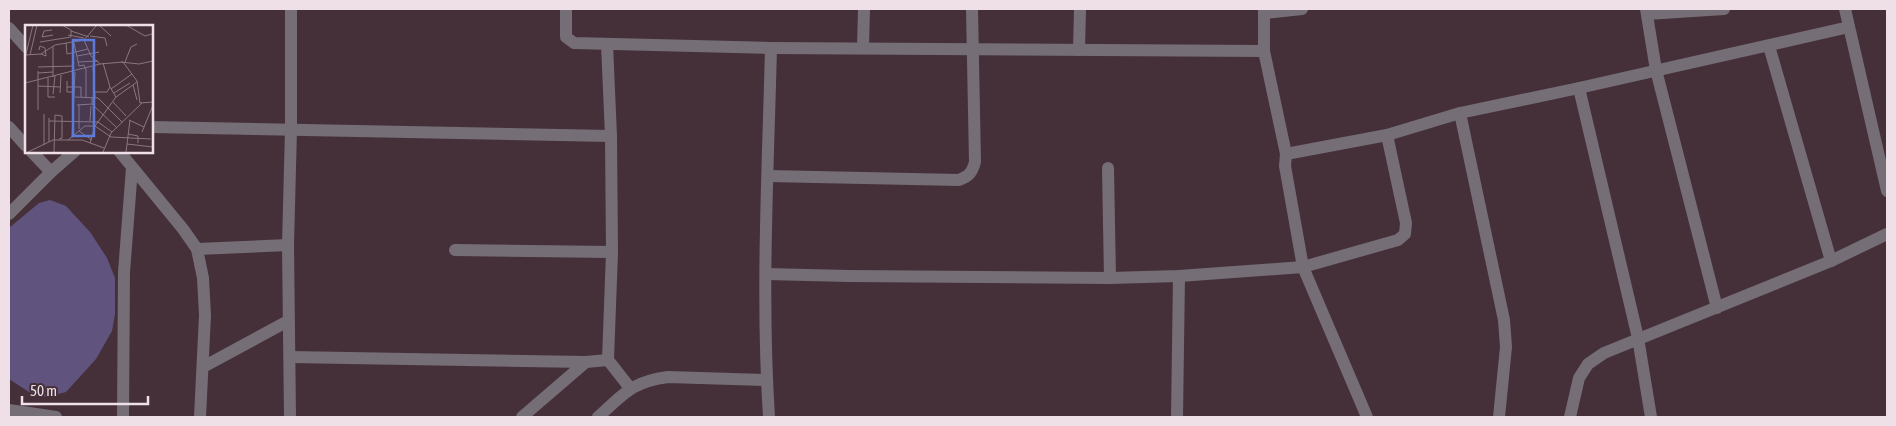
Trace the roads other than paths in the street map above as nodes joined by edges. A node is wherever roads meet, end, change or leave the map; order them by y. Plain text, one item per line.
1 (291, 9) edge
2 (566, 9) edge
3 (864, 9) edge
4 (972, 9) edge
5 (1080, 9) edge
6 (1302, 9) edge
7 (1724, 9) edge
8 (1845, 9) edge
9 (1264, 11) edge
10 (1647, 11) edge
11 (1849, 27) junction
12 (9, 28) edge
13 (607, 44) junction
14 (25, 46) edge
15 (1769, 46) junction
16 (771, 48) junction
17 (863, 48) junction
18 (972, 50) junction
19 (1080, 50) junction
20 (1264, 51) junction
21 (1656, 70) junction
22 (1579, 88) junction
23 (1460, 113) junction
24 (9, 127) edge
25 (152, 127) edge
26 (291, 129) junction
27 (1387, 135) junction
28 (611, 136) junction
29 (25, 145) edge
30 (33, 152) edge
31 (74, 152) edge
32 (120, 152) edge
33 (1286, 154) junction
34 (132, 168) junction
35 (1108, 168) dead end
36 (51, 172) junction
37 (768, 176) junction
38 (1887, 192) edge
39 (9, 214) edge
40 (1887, 234) edge
41 (288, 245) junction
42 (197, 249) junction
43 (455, 250) dead end
44 (612, 252) junction
45 (1831, 261) junction
46 (1303, 267) junction
47 (766, 274) junction
48 (1179, 276) junction
49 (1110, 278) junction
50 (1717, 308) junction
51 (288, 321) junction
52 (1638, 338) junction
53 (290, 357) junction
54 (608, 360) junction
55 (586, 362) junction
56 (203, 367) junction
57 (767, 380) junction
58 (630, 388) junction
59 (9, 410) edge
60 (56, 417) edge
61 (122, 417) edge
62 (200, 417) edge
63 (290, 417) edge
64 (522, 417) edge
65 (598, 417) edge
66 (769, 417) edge
67 (1177, 417) edge
68 (1363, 417) edge
69 (1499, 417) edge
70 (1570, 417) edge
71 (1651, 417) edge

1 - 26 street
2 - 13 street
3 - 17 street
4 - 18 street
5 - 19 street
6 - 9 street
7 - 10 street
8 - 11 street
9 - 20 street
10 - 21 street
11 - 15 street
11 - 38 street
12 - 14 street
13 - 16 street
13 - 28 street
15 - 21 street
15 - 45 street
16 - 17 street
16 - 37 street
17 - 18 street
18 - 19 street
18 - 37 street
19 - 20 street
20 - 33 street
21 - 22 street
21 - 50 street
22 - 23 street
22 - 52 street
23 - 27 street
23 - 69 street
24 - 29 street
25 - 26 street
26 - 28 street
26 - 41 street
27 - 33 street
27 - 46 street
28 - 44 street
30 - 36 street
31 - 36 street
32 - 34 street
33 - 46 street
34 - 42 street
34 - 61 street
35 - 49 street
36 - 39 street
37 - 47 street
40 - 45 street
41 - 42 street
41 - 51 street
42 - 56 street
43 - 44 street
44 - 54 street
45 - 50 street
46 - 48 street
46 - 68 street
47 - 49 street
47 - 57 street
48 - 49 street
48 - 67 street
50 - 52 street
51 - 53 street
51 - 56 street
52 - 70 street
52 - 71 street
53 - 55 street
53 - 63 street
54 - 55 street
54 - 58 street
55 - 64 street
56 - 62 street
57 - 58 street
57 - 66 street
58 - 65 street
59 - 60 street

